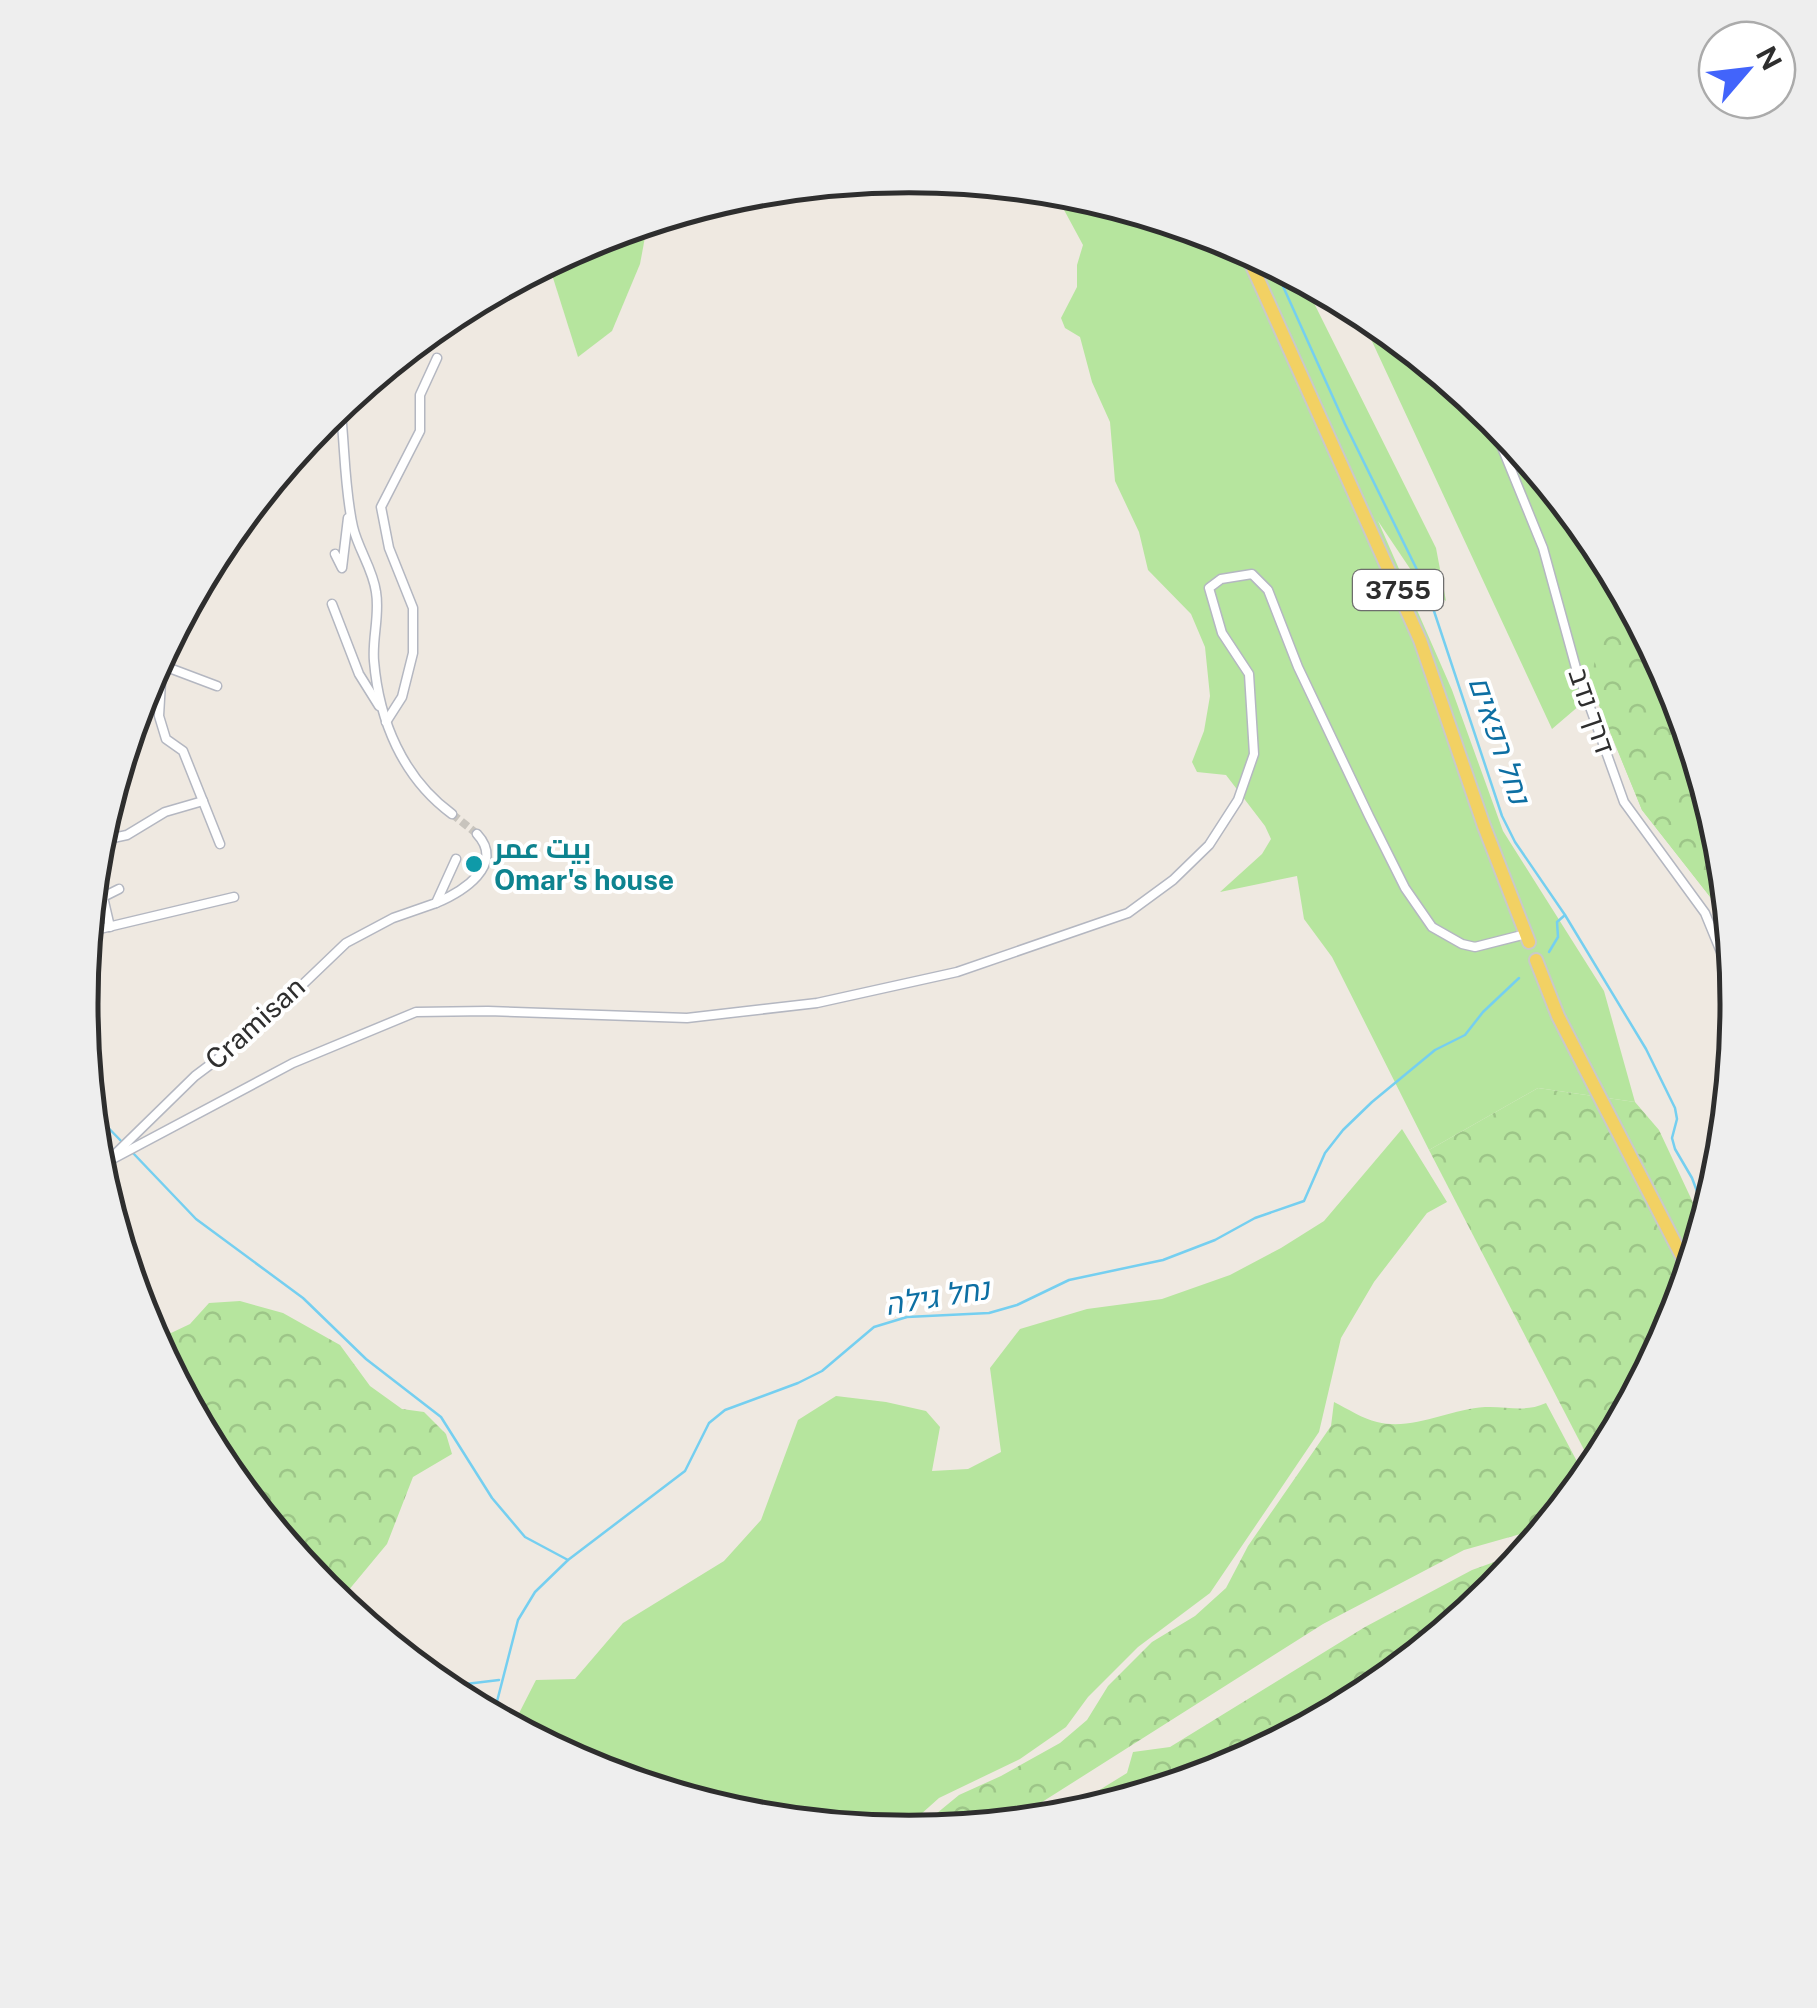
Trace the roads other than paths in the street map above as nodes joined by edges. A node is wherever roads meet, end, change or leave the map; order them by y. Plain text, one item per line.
1 (1254, 271) edge
2 (436, 358) dead end
3 (342, 424) edge
4 (1506, 456) edge
5 (350, 503) junction
6 (335, 554) dead end
7 (332, 604) dead end
8 (171, 668) edge
9 (217, 686) dead end
10 (160, 693) edge
11 (385, 718) junction
12 (204, 801) junction
13 (452, 814) tunnel mouth
14 (476, 834) dead end
15 (115, 838) edge
16 (220, 844) dead end
17 (456, 859) dead end
18 (119, 889) dead end
19 (104, 896) edge
20 (234, 897) dead end
21 (104, 900) edge
22 (436, 903) junction
23 (110, 927) junction
24 (101, 929) edge
25 (1528, 938) joint
26 (1717, 943) edge
27 (1536, 960) dead end
28 (112, 1157) edge
29 (112, 1159) edge
30 (1680, 1252) edge

1 - 25 main road, 3755
2 - 11 street
3 - 5 street
4 - 26 street, דרך נדב
5 - 6 street
5 - 11 street
7 - 11 street
8 - 9 street
10 - 12 street
11 - 13 street
12 - 15 street
12 - 16 street
14 - 22 street, Cramisan
17 - 22 street
18 - 19 street
20 - 23 street
21 - 23 street
22 - 28 street, Cramisan
23 - 24 street
25 - 29 street
27 - 30 main road

